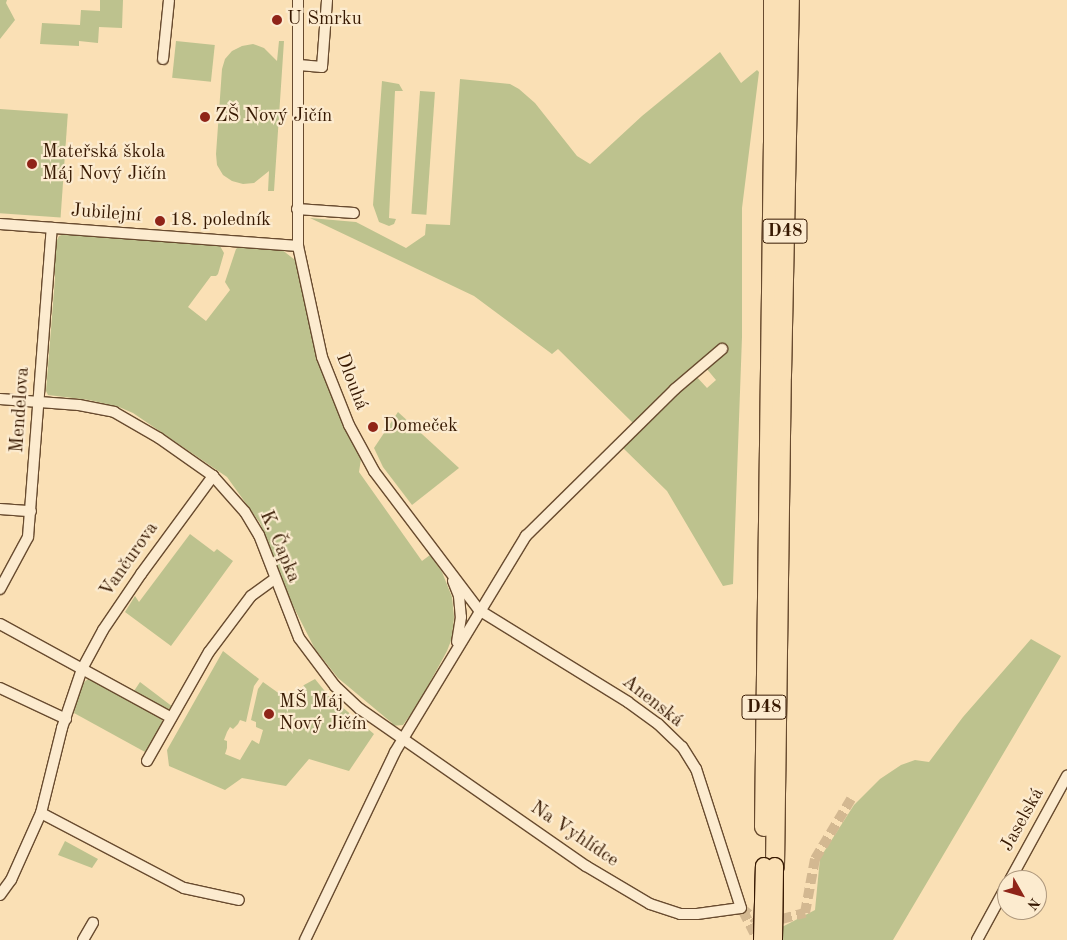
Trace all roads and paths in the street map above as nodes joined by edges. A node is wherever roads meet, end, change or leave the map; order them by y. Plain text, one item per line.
1 (168, 0) edge
2 (298, 0) edge
3 (327, 0) edge
4 (773, 0) edge
5 (790, 0) edge
6 (164, 59) dead end
7 (299, 65) junction
8 (297, 209) junction
9 (354, 213) dead end
10 (0, 224) edge
11 (52, 228) junction
12 (298, 246) junction
13 (722, 350) dead end
14 (0, 400) edge
15 (40, 402) junction
16 (213, 476) junction
17 (0, 509) edge
18 (31, 512) junction
19 (448, 568) junction
20 (274, 579) junction
21 (0, 588) edge
22 (479, 610) junction
23 (0, 624) edge
24 (453, 654) junction
25 (82, 669) junction
26 (0, 688) edge
27 (173, 713) junction
28 (66, 719) junction
29 (402, 740) junction
30 (147, 761) dead end
31 (1067, 776) edge
32 (41, 813) junction
33 (769, 866) junction
34 (1015, 870) edge
35 (0, 894) edge
36 (239, 900) dead end
37 (997, 903) edge
38 (741, 908) joint
39 (93, 922) dead end
40 (83, 940) edge
41 (305, 940) edge
42 (762, 940) edge
43 (774, 940) edge
44 (977, 940) edge

1 - 6 street
2 - 7 street, Dlouhá
3 - 7 street
4 - 33 highway, D48
5 - 33 highway, D48
7 - 8 street, Dlouhá
8 - 9 street
8 - 12 street, Dlouhá
10 - 11 street, Jubilejní
11 - 12 street, Jubilejní
11 - 15 street, Mendelova
12 - 19 street, Dlouhá
13 - 22 street
14 - 15 street, K. Čapka
15 - 16 street, K. Čapka
15 - 18 street, Mendelova
16 - 20 street, K. Čapka
16 - 25 street, Vančurova
17 - 18 street
18 - 21 street, Mendelova
19 - 22 street, Dlouhá
19 - 24 street, Dlouhá
20 - 27 street
20 - 29 street, K. Čapka
22 - 24 street
22 - 38 street, Anenská
23 - 25 street
24 - 29 street
25 - 27 street
25 - 28 street, Vančurova
26 - 28 street
27 - 30 street
28 - 32 street, Vančurova
29 - 38 street, Na Vyhlídce
29 - 41 street
31 - 34 street, Jaselská
32 - 35 street, Vančurova
32 - 36 street
33 - 42 highway, bridge
33 - 43 highway, bridge
37 - 44 street
39 - 40 street

